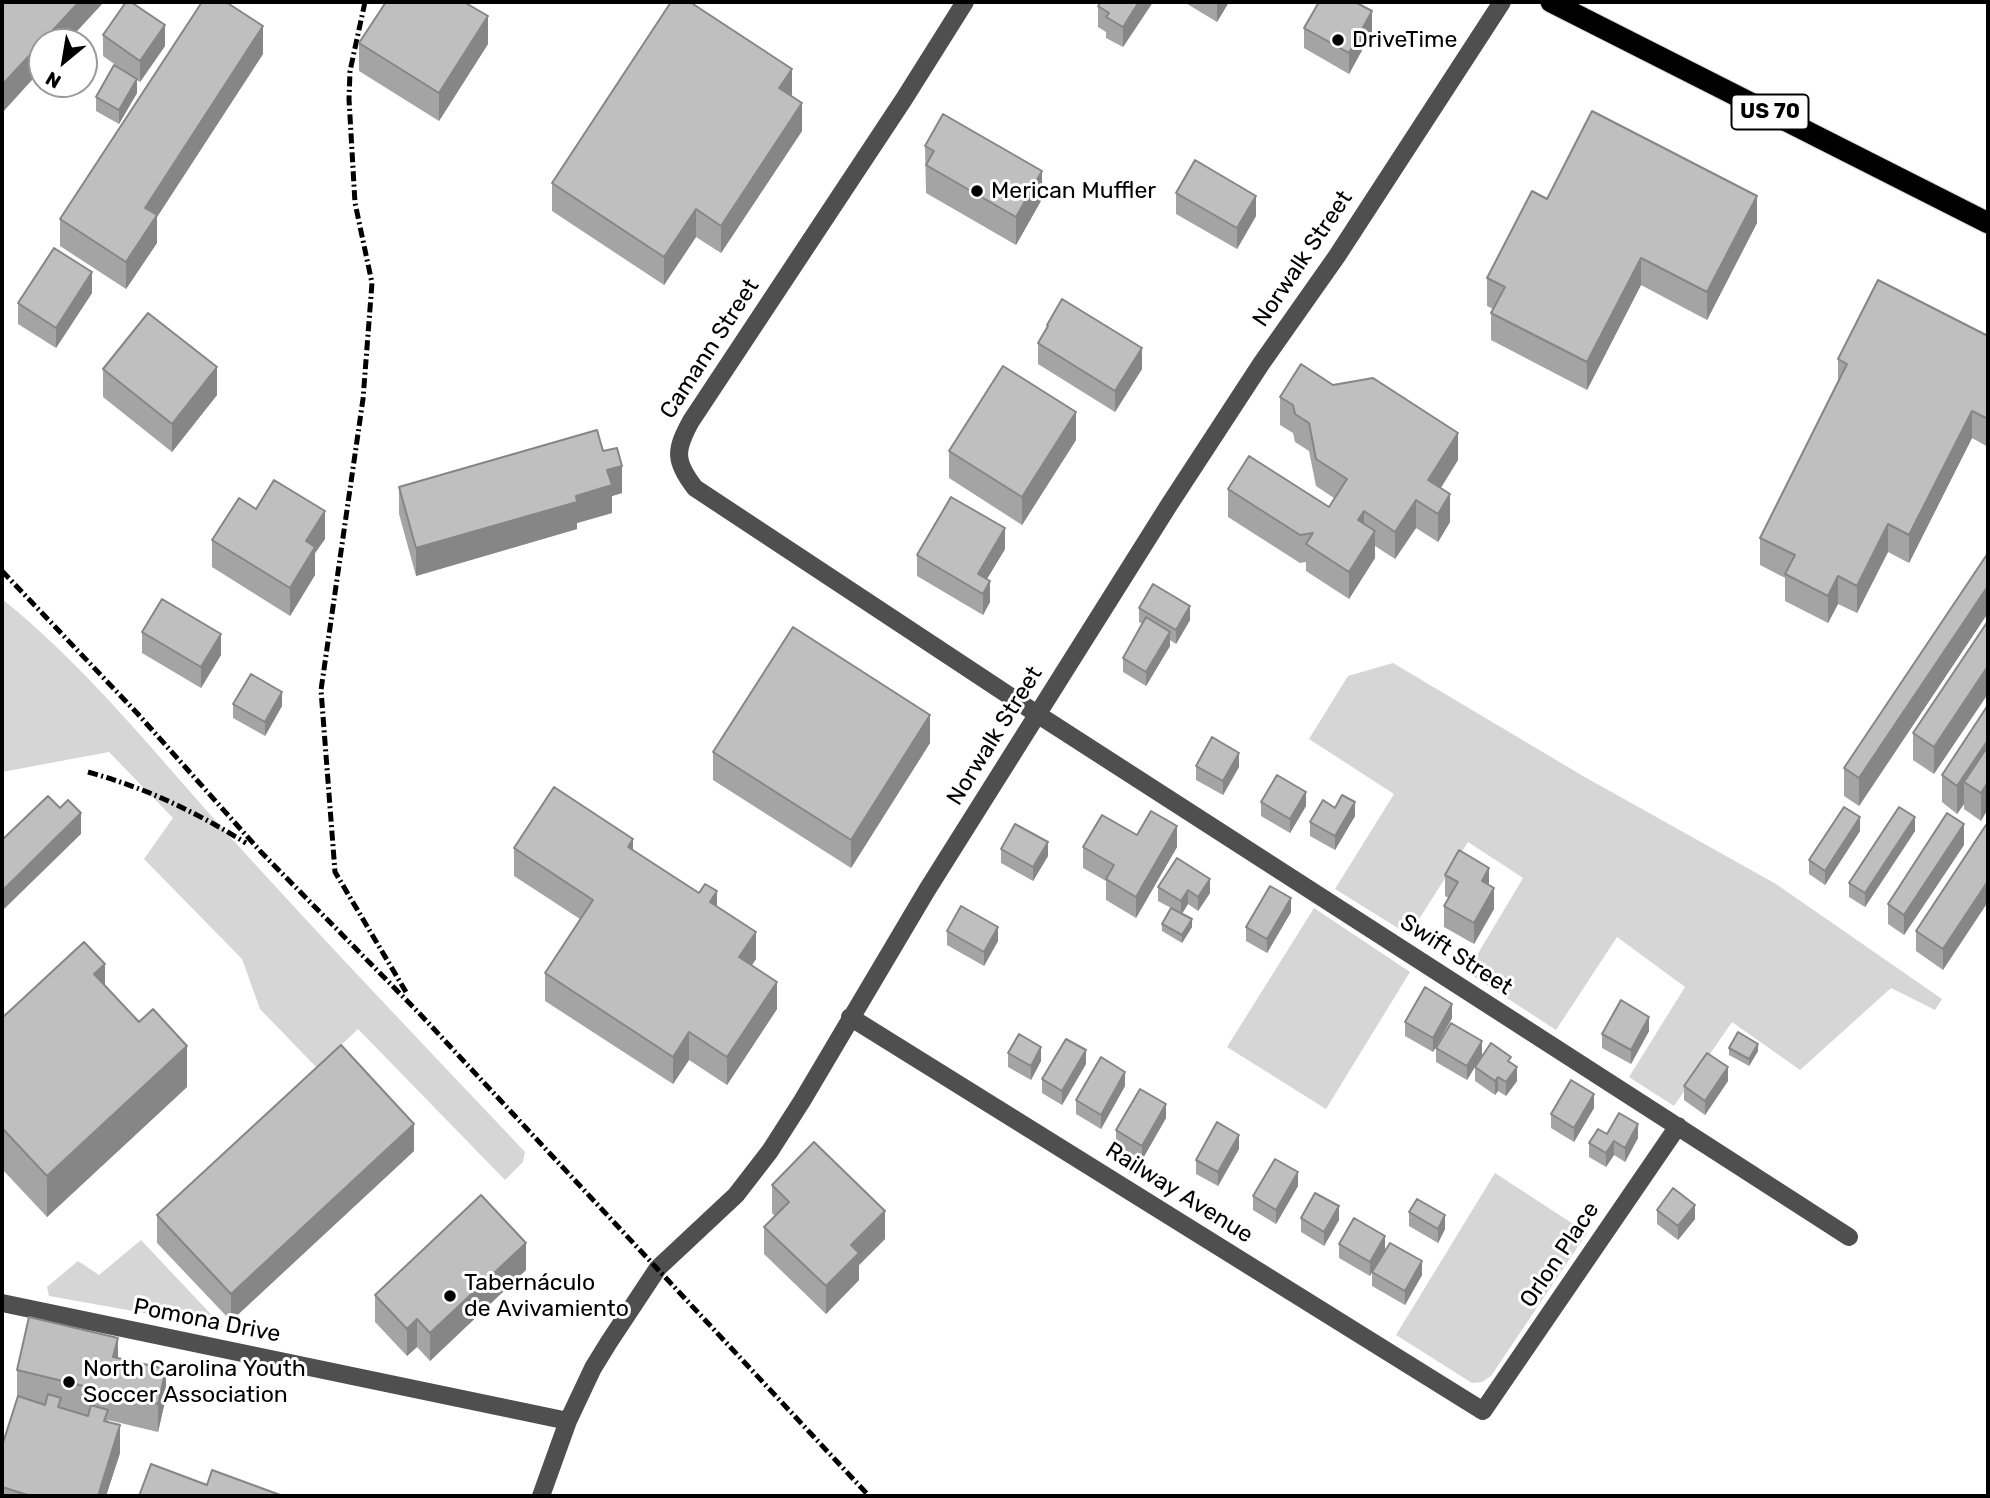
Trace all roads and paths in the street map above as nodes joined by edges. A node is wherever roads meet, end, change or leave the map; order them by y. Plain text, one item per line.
1 (965, 2) edge
2 (1502, 2) edge
3 (1551, 2) edge
4 (1988, 223) edge
5 (1037, 714) junction
6 (850, 1017) junction
7 (1678, 1126) junction
8 (1849, 1237) dead end
9 (2, 1303) edge
10 (1483, 1411) joint
11 (568, 1420) junction
12 (541, 1496) edge

1 - 5 street, Camann Street
2 - 5 street, Norwalk Street
3 - 4 highway, US 70
5 - 6 street, Norwalk Street
5 - 7 street, Swift Street
6 - 10 street, Railway Avenue
6 - 11 street, Norwalk Street
7 - 8 street, Swift Street
7 - 10 street, Orlon Place
9 - 11 street, Pomona Drive
11 - 12 street, Norwalk Street

